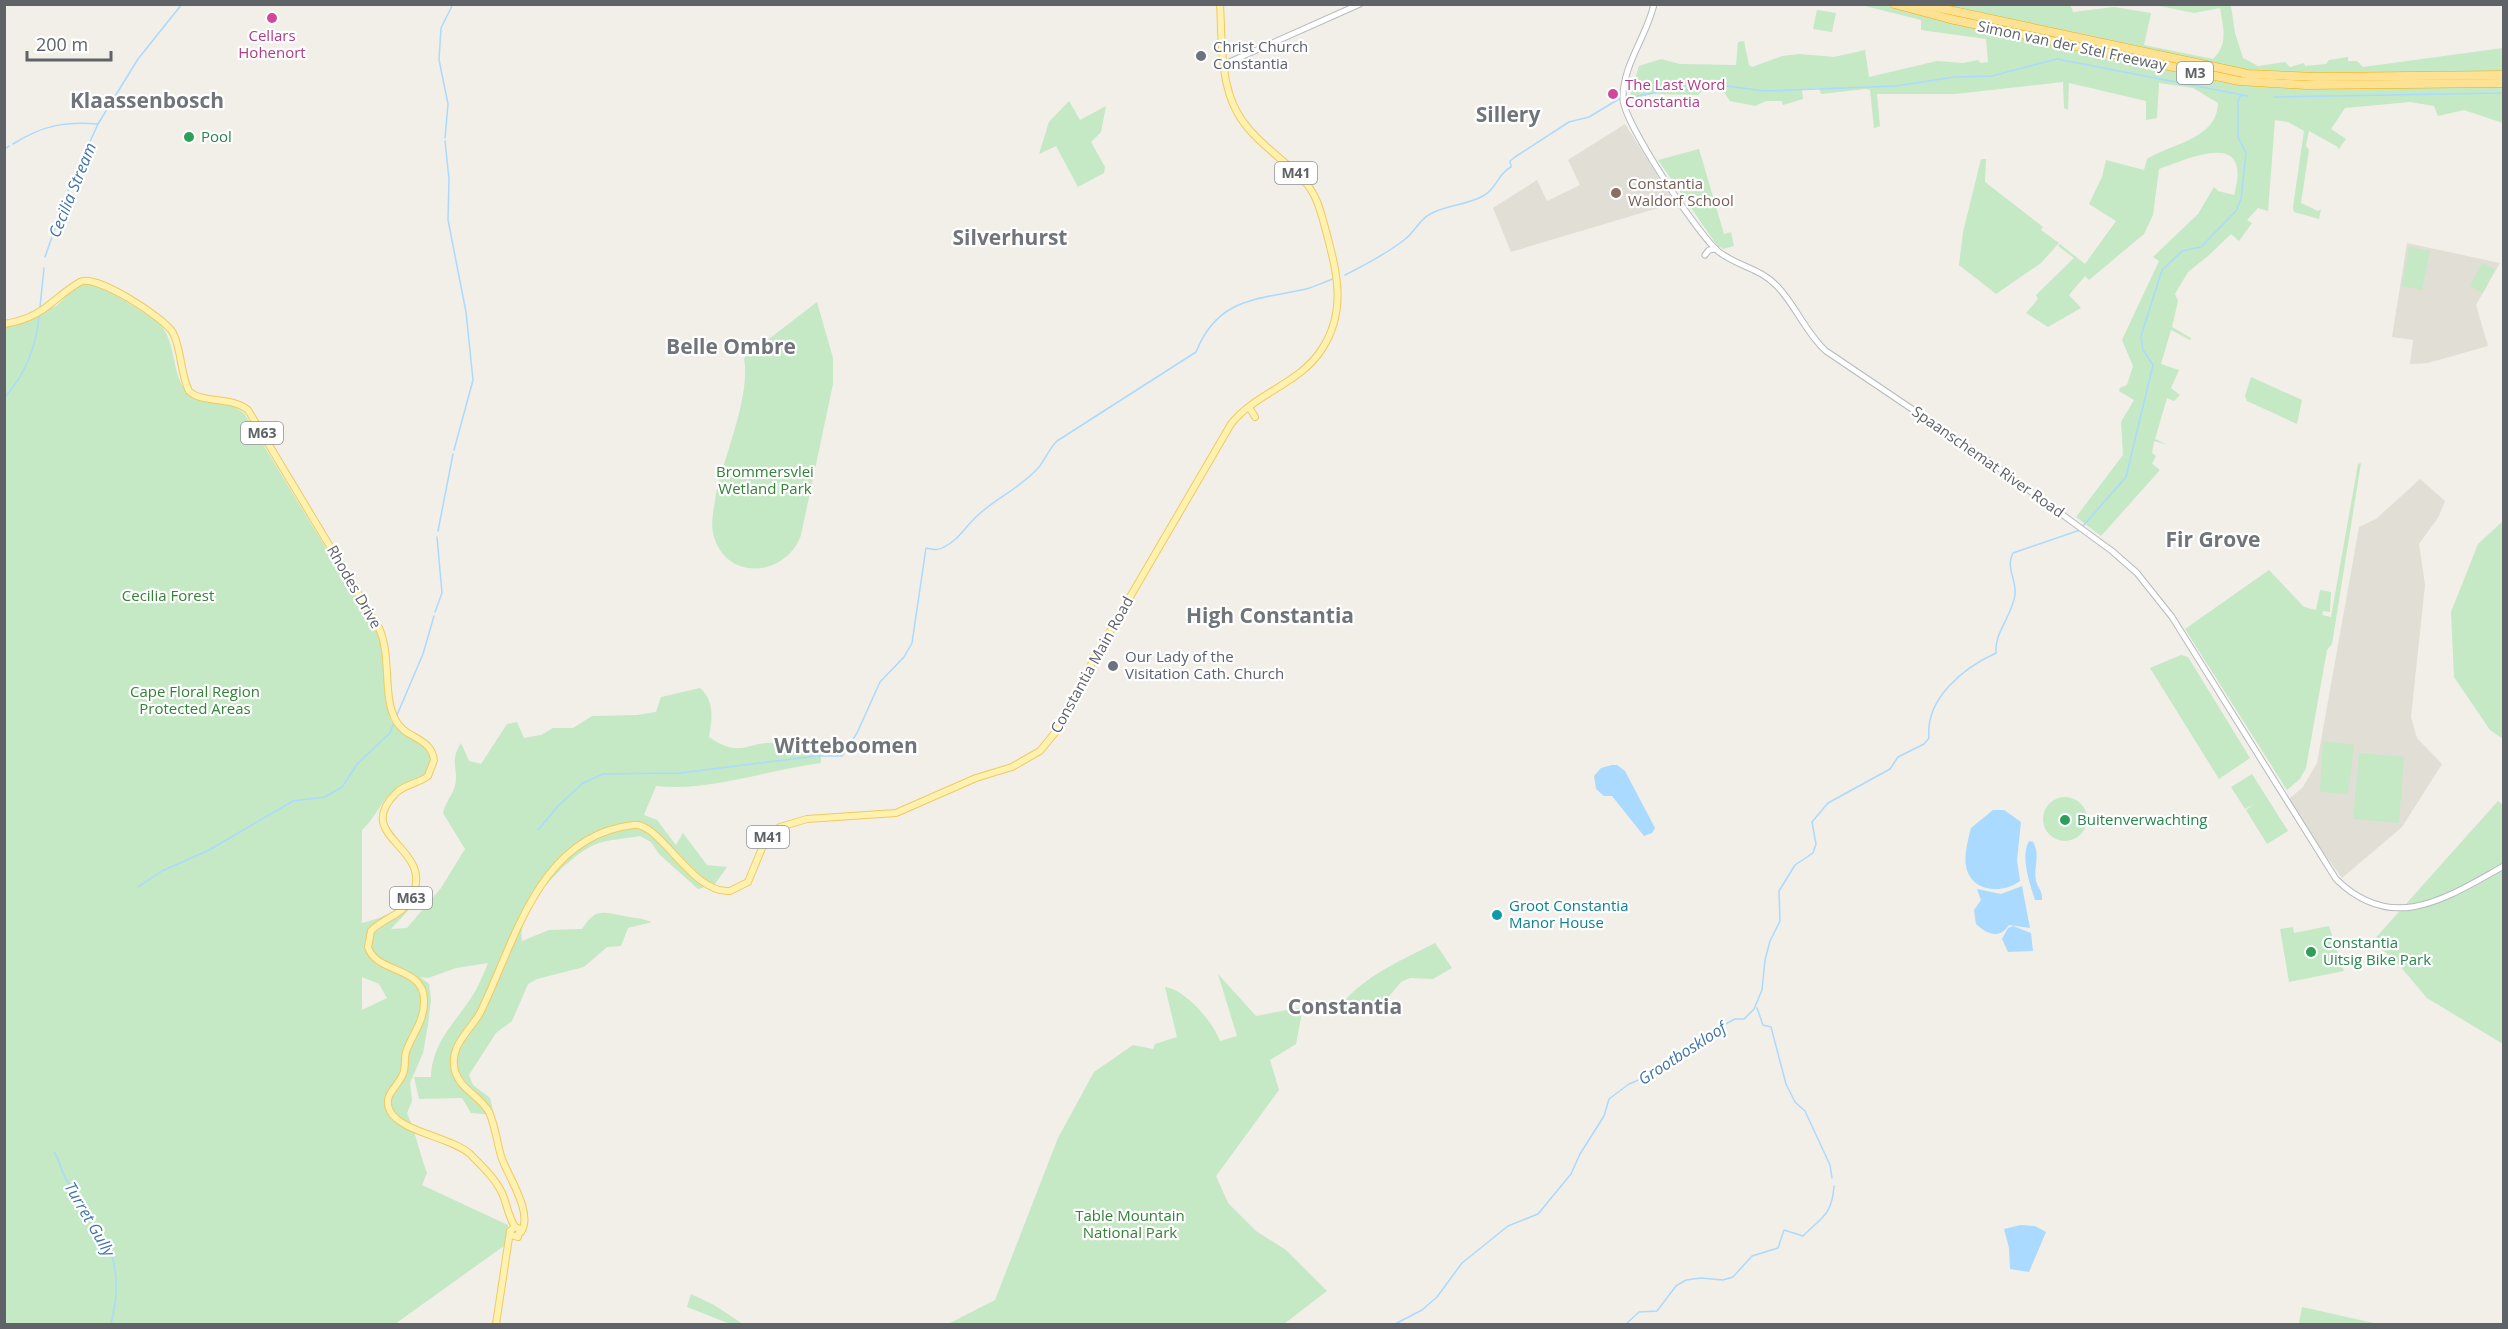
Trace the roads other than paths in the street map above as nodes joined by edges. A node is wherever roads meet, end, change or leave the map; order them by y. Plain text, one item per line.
1 (1220, 4) edge
2 (1360, 4) edge
3 (1654, 4) edge
4 (1888, 4) edge
5 (1894, 4) edge
6 (1921, 4) edge
7 (1938, 4) edge
8 (1907, 9) junction
9 (2018, 26) junction
10 (1225, 64) junction
11 (2504, 75) edge
12 (2504, 83) edge
13 (1716, 249) junction
14 (1705, 255) dead end
15 (4, 324) edge
16 (1249, 407) junction
17 (1255, 417) dead end
18 (2504, 867) edge
19 (515, 1231) junction
20 (496, 1324) edge

1 - 10 main road, Constantia Main Road / M41
2 - 10 main road
3 - 13 main road, Spaanschemat River Road
4 - 8 highway
5 - 8 highway, Simon van der Stel Freeway / M3
6 - 9 highway, Simon van der Stel Freeway / M3
7 - 9 highway
8 - 12 highway, Simon van der Stel Freeway / M3
9 - 11 highway, Simon van der Stel Freeway / M3
10 - 16 main road, Constantia Main Road / M41
13 - 14 main road
13 - 18 main road, Spaanschemat River Road
15 - 19 main road, Rhodes Drive / M63
16 - 17 main road
16 - 19 main road, Constantia Main Road / M41
19 - 20 main road, M63

